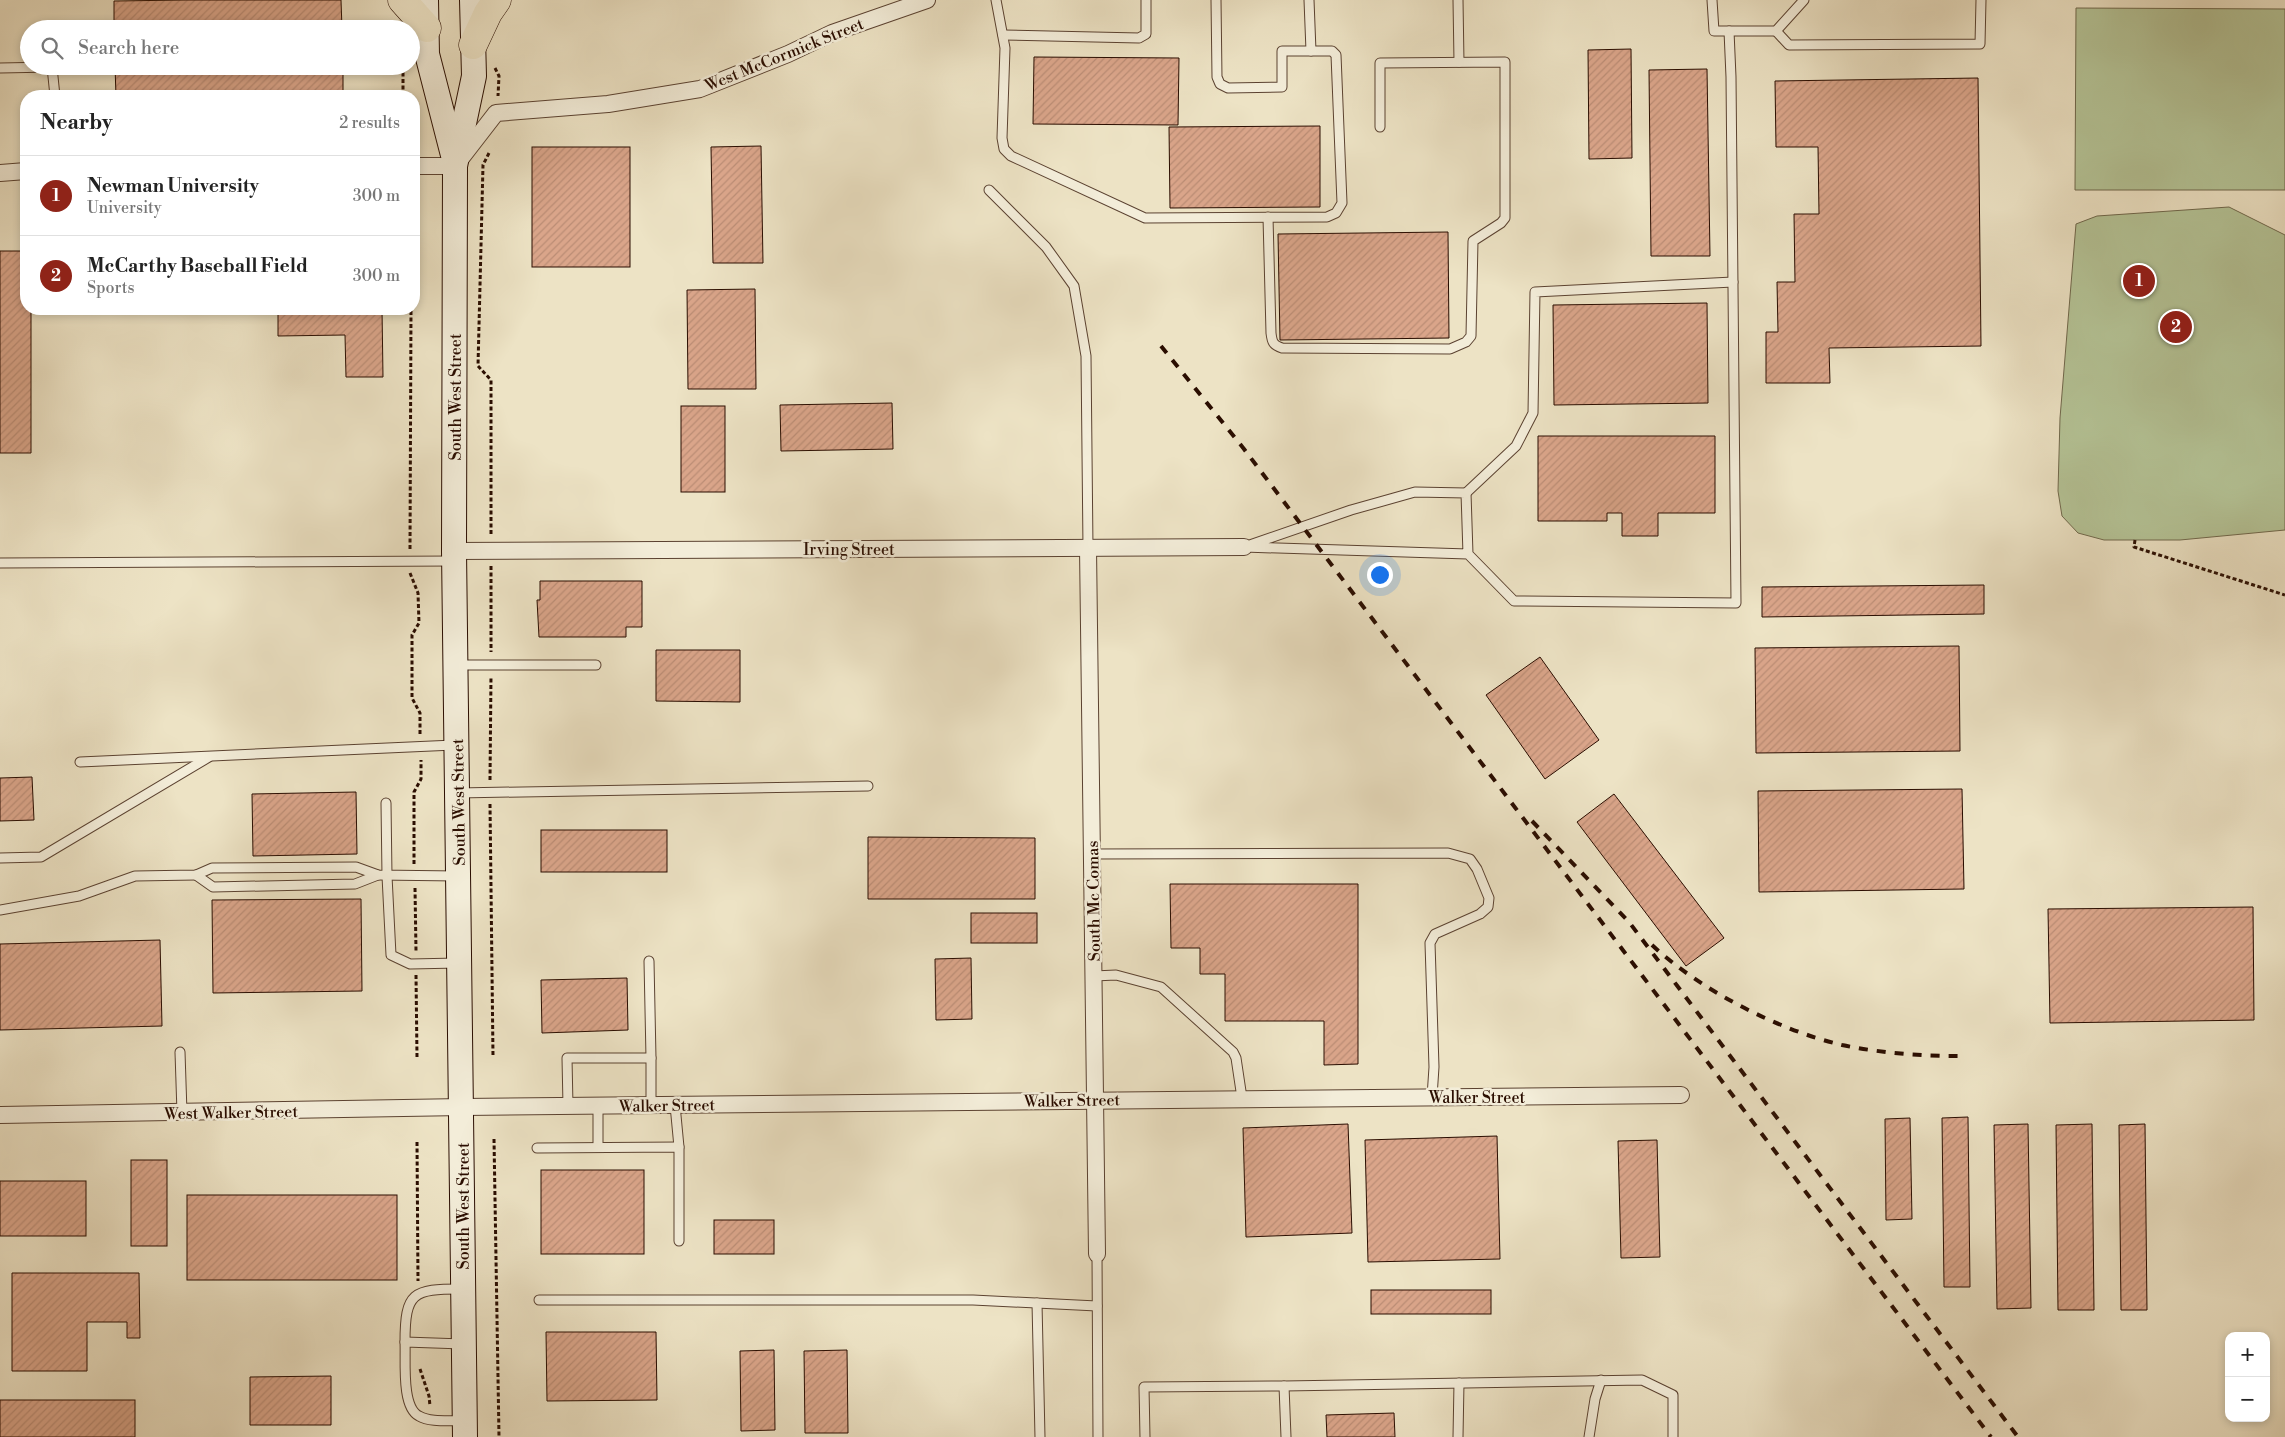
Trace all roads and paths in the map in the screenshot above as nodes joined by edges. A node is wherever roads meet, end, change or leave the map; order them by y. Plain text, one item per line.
1 (402, 0) edge
2 (426, 0) edge
3 (472, 0) edge
4 (497, 0) edge
5 (927, 0) edge
6 (996, 0) edge
7 (1146, 0) edge
8 (1216, 0) edge
9 (1309, 0) edge
10 (1458, 0) edge
11 (1712, 0) edge
12 (1804, 0) edge
13 (1981, 0) edge
14 (420, 20) edge
15 (420, 20) edge
16 (427, 28) junction
17 (1729, 31) junction
18 (1776, 32) junction
19 (1003, 35) junction
20 (1311, 51) junction
21 (482, 53) junction
22 (1459, 62) junction
23 (20, 67) edge
24 (0, 68) edge
25 (53, 75) edge
26 (403, 75) edge
27 (54, 90) edge
28 (403, 90) edge
29 (496, 113) junction
30 (1380, 127) dead end
31 (490, 150) dead end
32 (420, 166) edge
33 (455, 166) junction
34 (20, 172) edge
35 (0, 174) edge
36 (989, 190) dead end
37 (1268, 218) junction
38 (1733, 282) junction
39 (411, 315) edge
40 (1466, 493) junction
41 (2135, 540) dead end
42 (1244, 547) junction
43 (1088, 548) junction
44 (491, 550) junction
45 (1468, 554) junction
46 (454, 556) junction
47 (410, 562) junction
48 (0, 563) edge
49 (2285, 595) edge
50 (456, 664) junction
51 (491, 664) junction
52 (596, 664) dead end
53 (457, 744) junction
54 (421, 746) junction
55 (211, 756) junction
56 (80, 762) dead end
57 (868, 786) dead end
58 (490, 791) junction
59 (458, 793) junction
60 (386, 803) dead end
61 (1092, 854) junction
62 (0, 858) edge
63 (196, 875) junction
64 (382, 876) junction
65 (415, 876) junction
66 (459, 876) junction
67 (0, 910) edge
68 (649, 962) dead end
69 (460, 963) junction
70 (416, 964) junction
71 (1094, 976) junction
72 (180, 1052) dead end
73 (492, 1056) dead end
74 (417, 1057) dead end
75 (651, 1058) junction
76 (1681, 1095) dead end
77 (1432, 1097) junction
78 (1242, 1098) junction
79 (1096, 1100) junction
80 (651, 1105) junction
81 (675, 1105) junction
82 (568, 1106) junction
83 (598, 1106) junction
84 (463, 1107) junction
85 (182, 1113) junction
86 (0, 1115) edge
87 (494, 1139) dead end
88 (598, 1146) junction
89 (679, 1147) junction
90 (537, 1148) dead end
91 (679, 1241) dead end
92 (1097, 1254) joint
93 (464, 1289) junction
94 (539, 1300) dead end
95 (1037, 1303) junction
96 (1097, 1306) junction
97 (405, 1342) junction
98 (464, 1344) junction
99 (1601, 1380) junction
100 (1459, 1383) junction
101 (1284, 1386) junction
102 (465, 1429) edge
103 (499, 1437) edge
104 (1040, 1437) edge
105 (1098, 1437) edge
106 (1145, 1437) edge
107 (1286, 1437) edge
108 (1458, 1437) edge
109 (1589, 1437) edge
110 (1673, 1437) edge

1 - 14 highway
2 - 16 main road, South West Street
3 - 21 main road, South West Street
4 - 21 highway
5 - 29 street, West McCormick Street
6 - 19 lane
7 - 19 lane
8 - 20 lane
9 - 20 lane
10 - 22 lane
11 - 17 lane
12 - 18 lane
13 - 18 lane
15 - 16 highway
16 - 33 main road, South West Street
17 - 18 lane
17 - 38 lane
19 - 37 lane
20 - 37 lane
21 - 29 path
21 - 33 main road, South West Street
22 - 30 lane
22 - 37 lane
23 - 24 lane
25 - 27 lane
26 - 28 path
29 - 33 street
31 - 44 path
32 - 33 street
33 - 46 main road, South West Street
34 - 35 street
36 - 43 lane
38 - 40 lane
38 - 45 lane
39 - 47 path
40 - 42 lane
40 - 45 lane
41 - 49 path
42 - 43 street, Irving Street
42 - 45 lane
43 - 44 street, Irving Street
43 - 61 street, South Mc Comas
44 - 46 street, Irving Street
44 - 51 path
46 - 47 lane
46 - 50 main road, South West Street
47 - 48 lane
47 - 54 path
50 - 51 lane
50 - 53 main road, South West Street
51 - 52 lane
51 - 58 path
53 - 54 lane
53 - 59 main road, South West Street
54 - 55 lane
54 - 65 path
55 - 56 lane
55 - 62 lane
57 - 58 lane
58 - 59 lane
58 - 73 path
59 - 66 main road, South West Street
60 - 64 lane
61 - 71 street, South Mc Comas
61 - 77 lane
63 - 64 lane
63 - 64 lane
63 - 67 lane
64 - 65 lane
64 - 70 lane
65 - 66 lane
65 - 70 path
66 - 69 main road, South West Street
68 - 75 lane
69 - 70 lane
69 - 84 main road, South West Street
70 - 74 path
71 - 78 lane
71 - 79 street, South Mc Comas
72 - 85 lane
75 - 80 lane
75 - 82 lane
76 - 77 street, Walker Street
77 - 78 street, Walker Street
78 - 79 street, Walker Street
79 - 81 street, Walker Street
79 - 92 street, South Mc Comas
80 - 81 street, Walker Street
80 - 83 street, Walker Street
81 - 89 lane
82 - 83 street, Walker Street
82 - 84 street, Walker Street
83 - 88 lane
84 - 85 street, West Walker Street
84 - 93 main road, South West Street
85 - 86 street, West Walker Street
87 - 103 path
88 - 89 lane
88 - 90 lane
89 - 91 lane
92 - 96 lane
93 - 97 lane
93 - 98 main road, South West Street
94 - 95 lane
95 - 96 lane
95 - 104 lane
96 - 105 lane
97 - 98 lane
97 - 102 lane
98 - 102 main road, South West Street
99 - 100 lane
99 - 109 lane
99 - 110 lane
100 - 101 lane
100 - 108 lane
101 - 106 lane
101 - 107 lane

